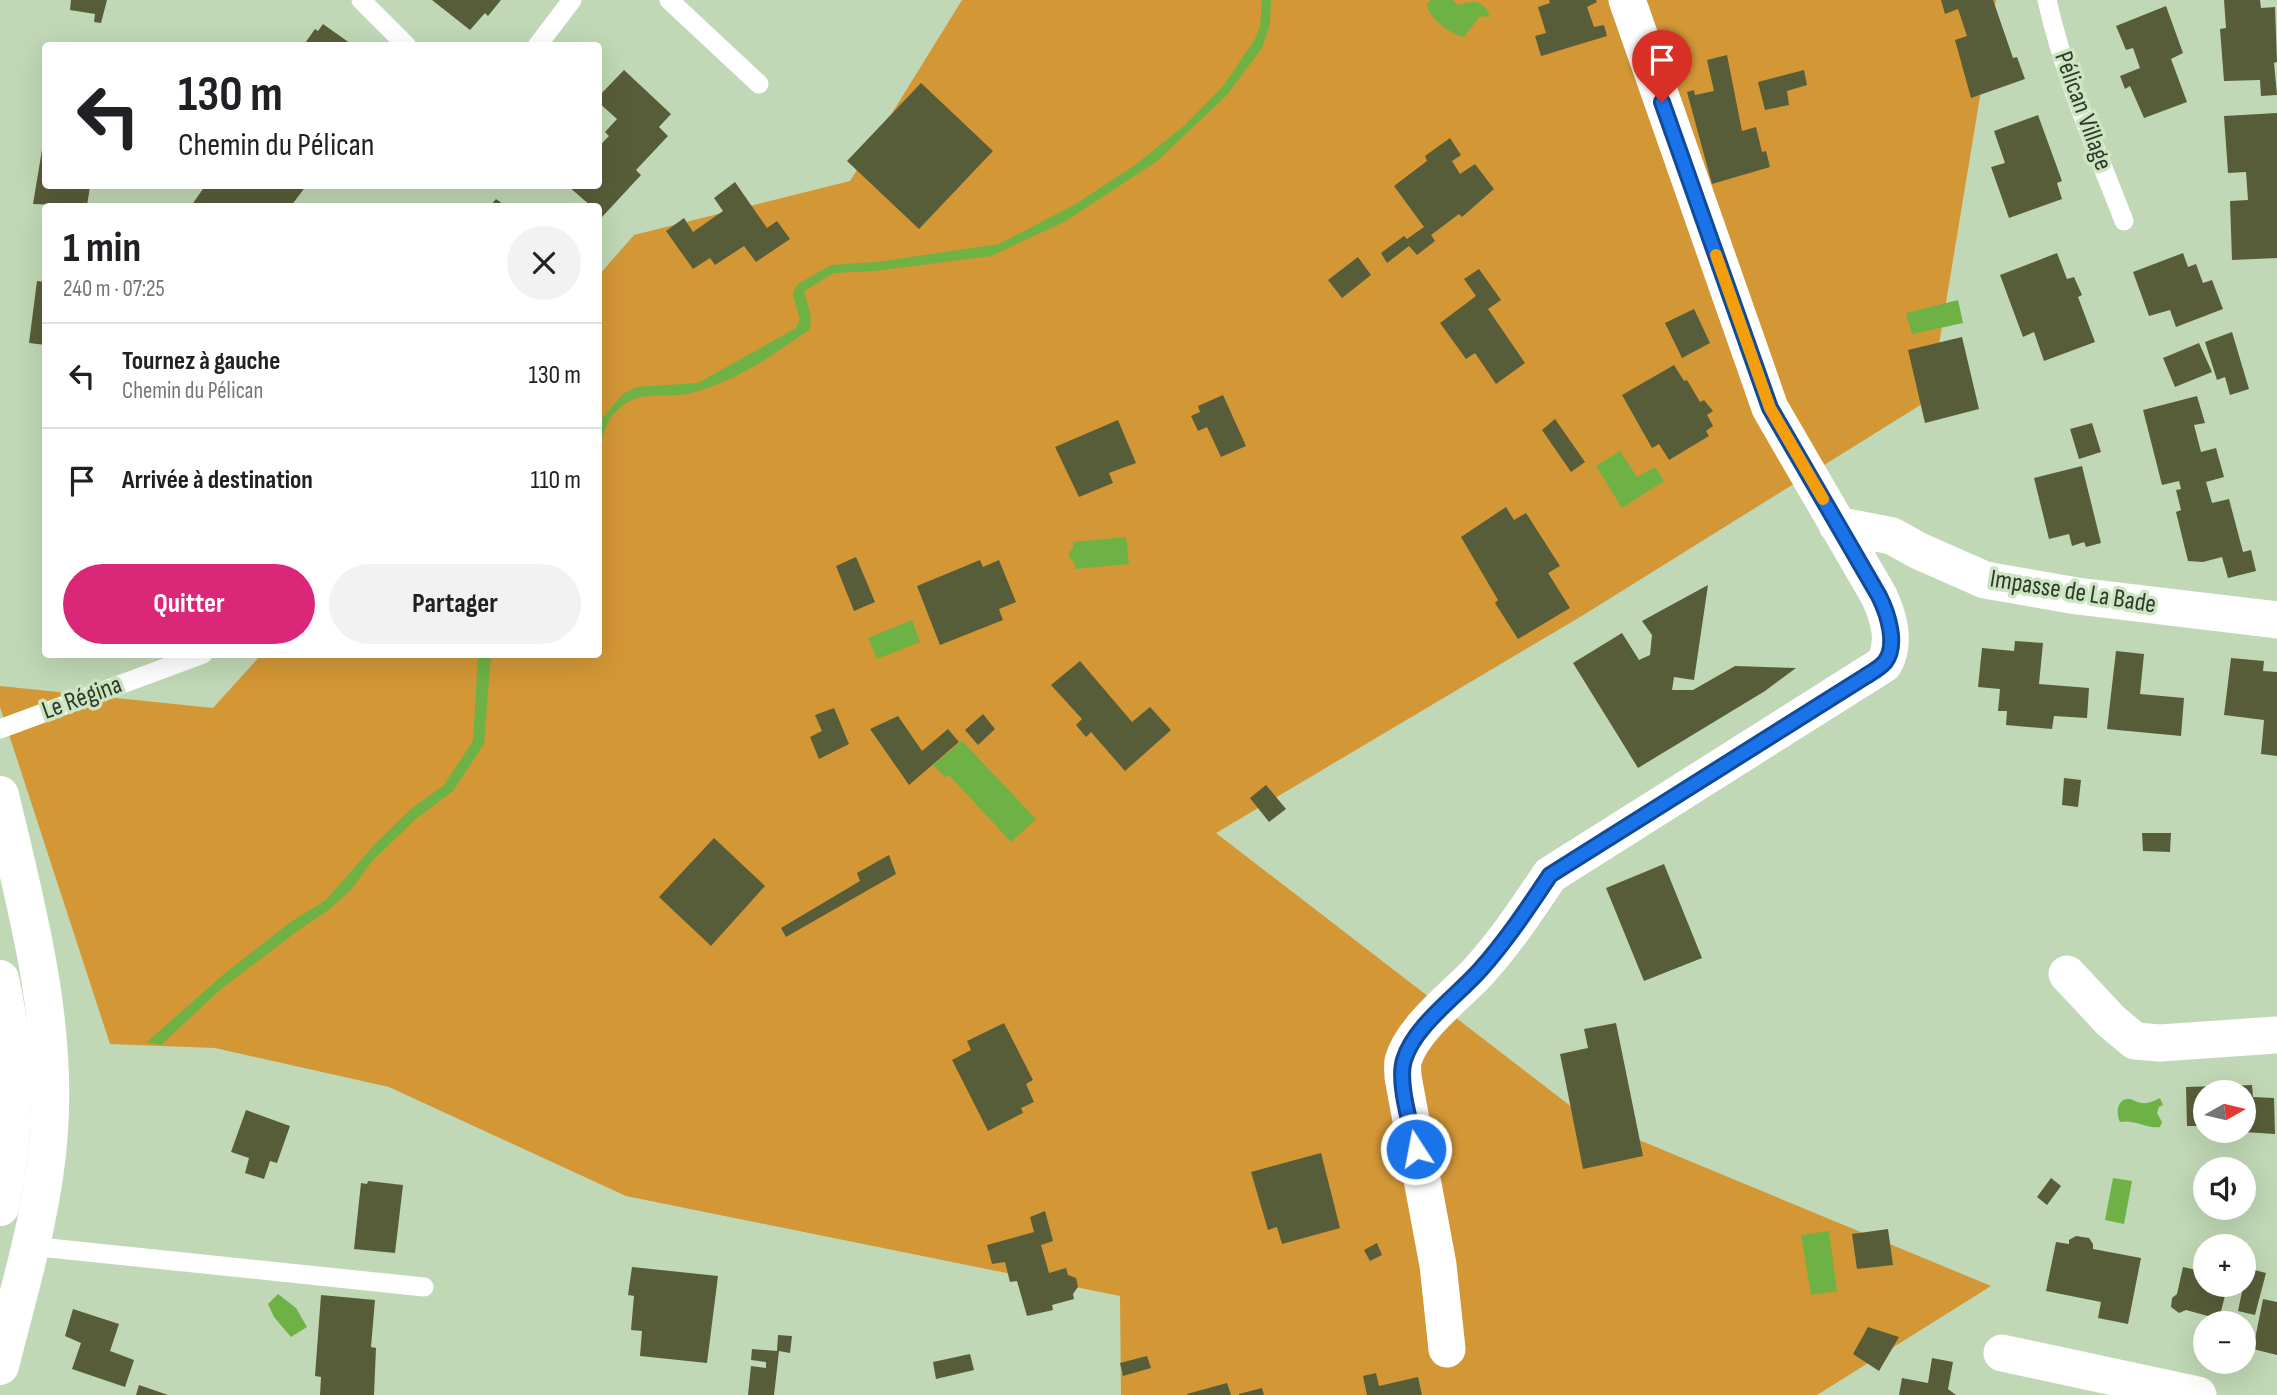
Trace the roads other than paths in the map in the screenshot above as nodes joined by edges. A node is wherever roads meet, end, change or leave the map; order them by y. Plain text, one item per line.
1 (361, 0) edge
2 (572, 0) edge
3 (669, 0) edge
4 (1627, 0) edge
5 (2047, 0) edge
6 (403, 42) edge
7 (540, 42) edge
8 (759, 84) dead end
9 (2124, 221) dead end
10 (1838, 525) junction
11 (2277, 620) edge
12 (192, 658) edge
13 (0, 729) edge
14 (0, 795) edge
15 (2067, 974) dead end
16 (0, 979) edge
17 (2277, 1035) edge
18 (0, 1207) edge
19 (30, 1245) junction
20 (424, 1287) dead end
21 (1447, 1349) dead end
22 (2001, 1353) dead end
23 (0, 1366) edge
24 (2197, 1395) edge

1 - 6 lane
2 - 7 lane
3 - 8 lane
4 - 10 street
5 - 9 lane, Pélican Village
10 - 11 street, Impasse de La Bade
10 - 21 street
12 - 13 lane, Le Régina
14 - 19 main road
15 - 17 street
16 - 18 main road
19 - 20 lane
19 - 23 main road
22 - 24 street

